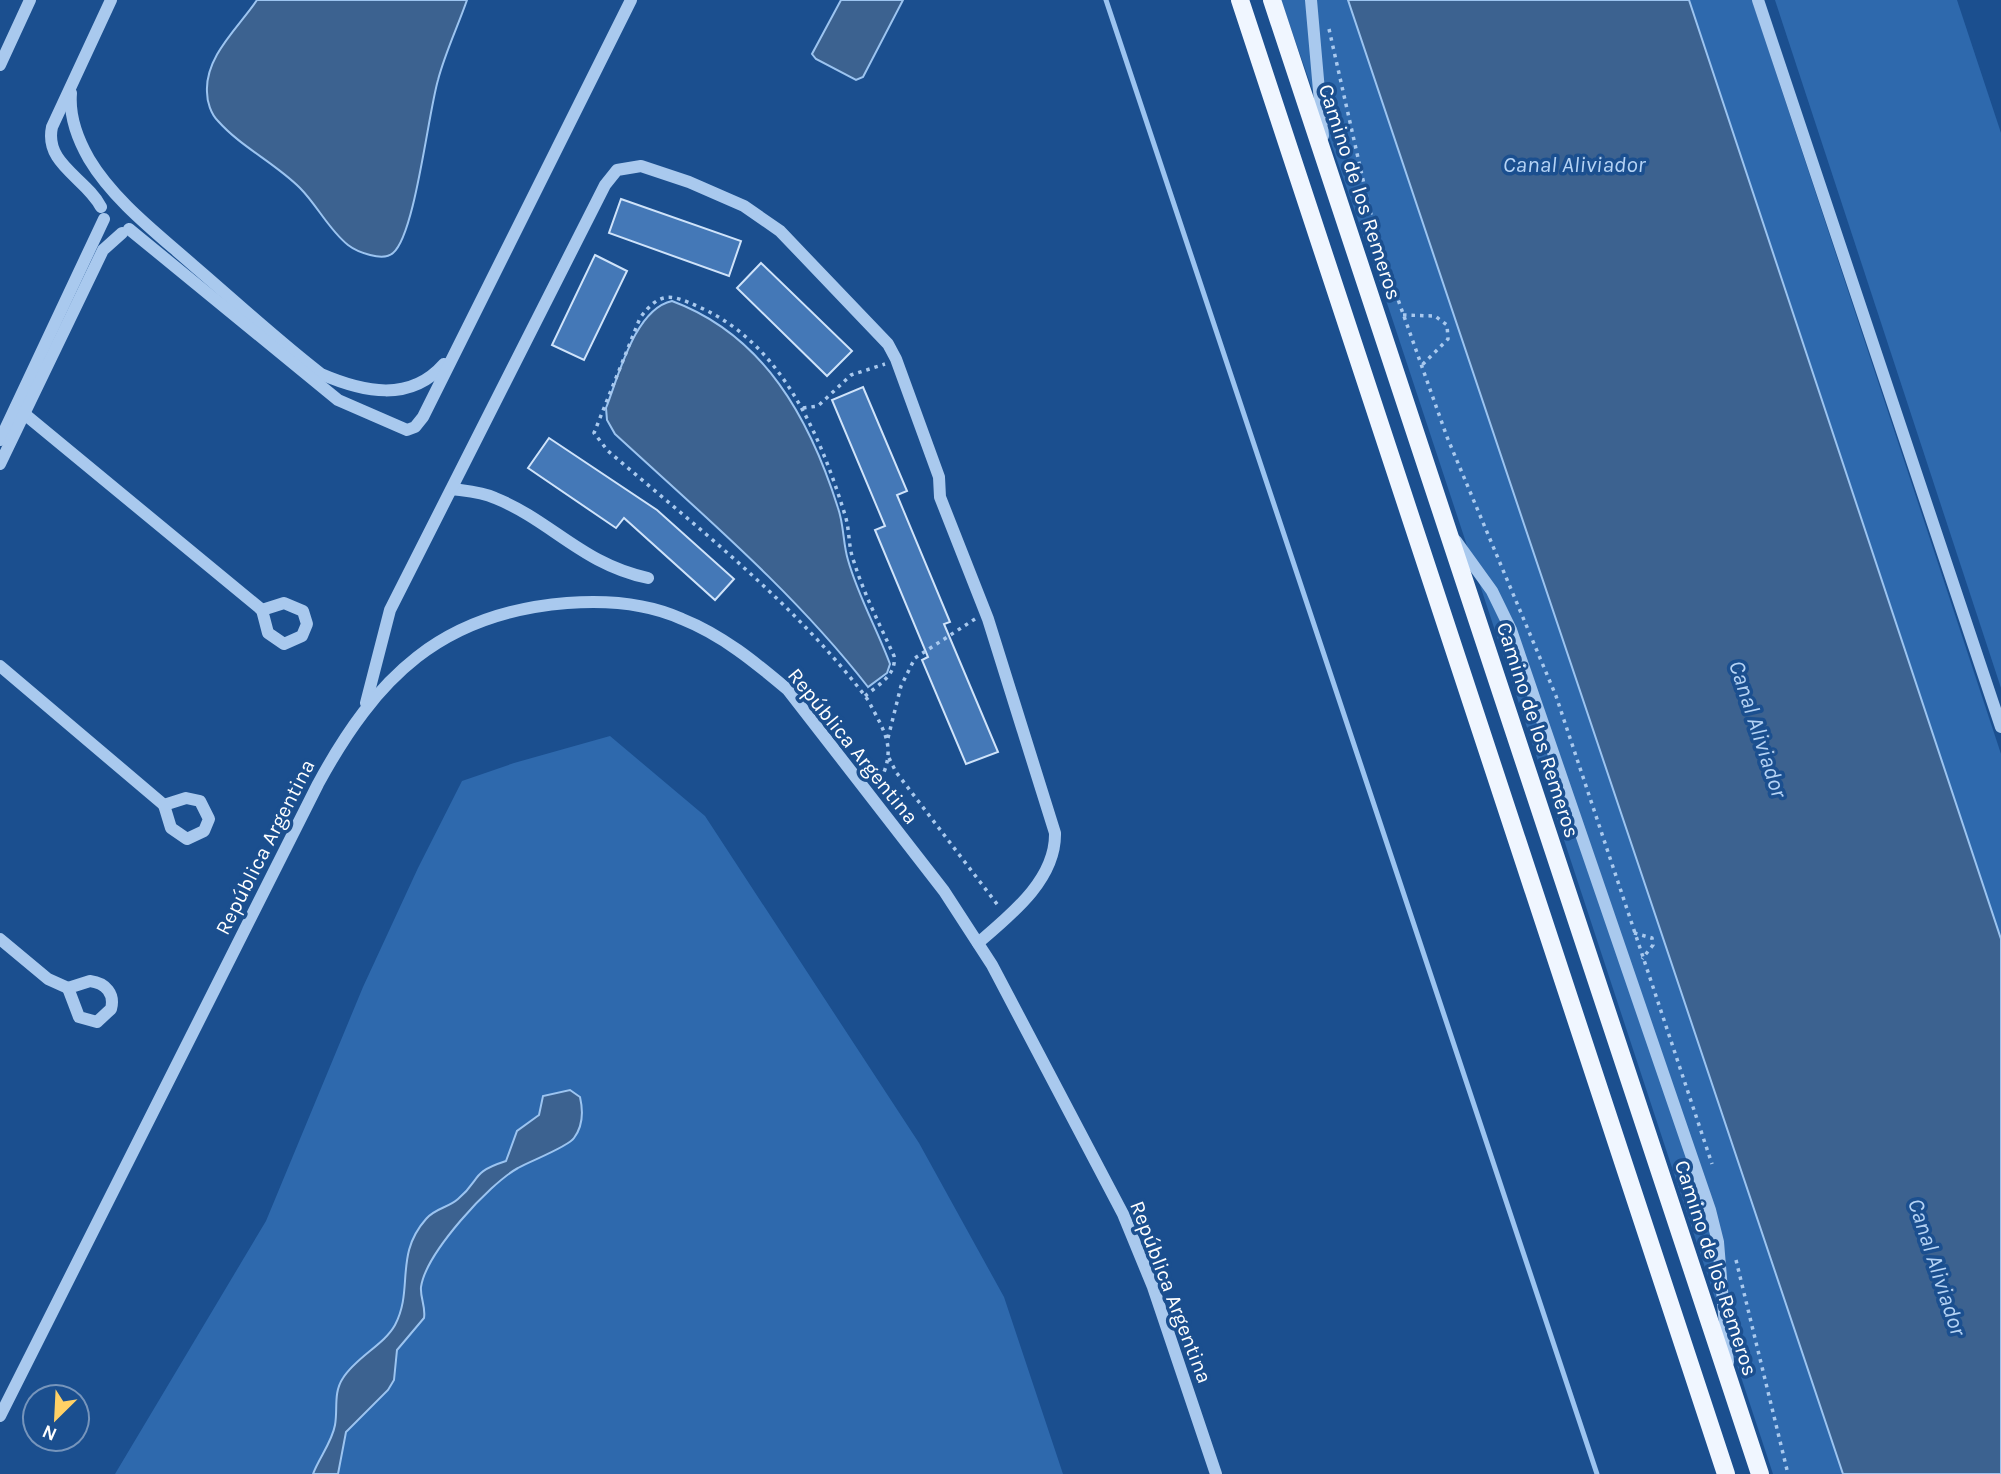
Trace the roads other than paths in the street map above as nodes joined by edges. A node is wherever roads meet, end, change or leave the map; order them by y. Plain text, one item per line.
1 (30, 0) edge
2 (111, 0) edge
3 (631, 0) edge
4 (1240, 0) edge
5 (1272, 0) edge
6 (1311, 0) edge
7 (1758, 0) edge
8 (0, 65) edge
9 (71, 93) junction
10 (1324, 157) junction
11 (117, 194) junction
12 (102, 213) junction
13 (137, 214) junction
14 (125, 231) junction
15 (453, 354) junction
16 (20, 410) junction
17 (0, 440) edge
18 (0, 464) edge
19 (452, 489) junction
20 (1447, 529) junction
21 (648, 578) dead end
22 (262, 610) dead end
23 (0, 666) edge
24 (364, 709) junction
25 (2001, 727) edge
26 (164, 805) dead end
27 (0, 939) edge
28 (978, 943) junction
29 (68, 988) dead end
30 (1730, 1383) junction
31 (0, 1416) edge
32 (1216, 1474) edge
33 (1726, 1474) edge
34 (1760, 1474) edge

1 - 8 street
2 - 9 street
3 - 15 street
4 - 33 main road
5 - 10 main road, Camino de los Remeros
6 - 10 street
7 - 25 street
9 - 11 street
9 - 12 street
10 - 20 main road, Camino de los Remeros
11 - 12 street
11 - 13 street
12 - 14 street
12 - 16 street
13 - 14 street
13 - 15 street
14 - 15 street
14 - 16 street
16 - 17 street
16 - 18 street
16 - 22 street
19 - 21 street
19 - 24 street
19 - 28 street
20 - 30 main road, Camino de los Remeros
20 - 30 street
23 - 26 street
24 - 28 street, República Argentina
24 - 31 street, República Argentina
27 - 29 street
28 - 32 street, República Argentina
30 - 34 main road, Camino de los Remeros

